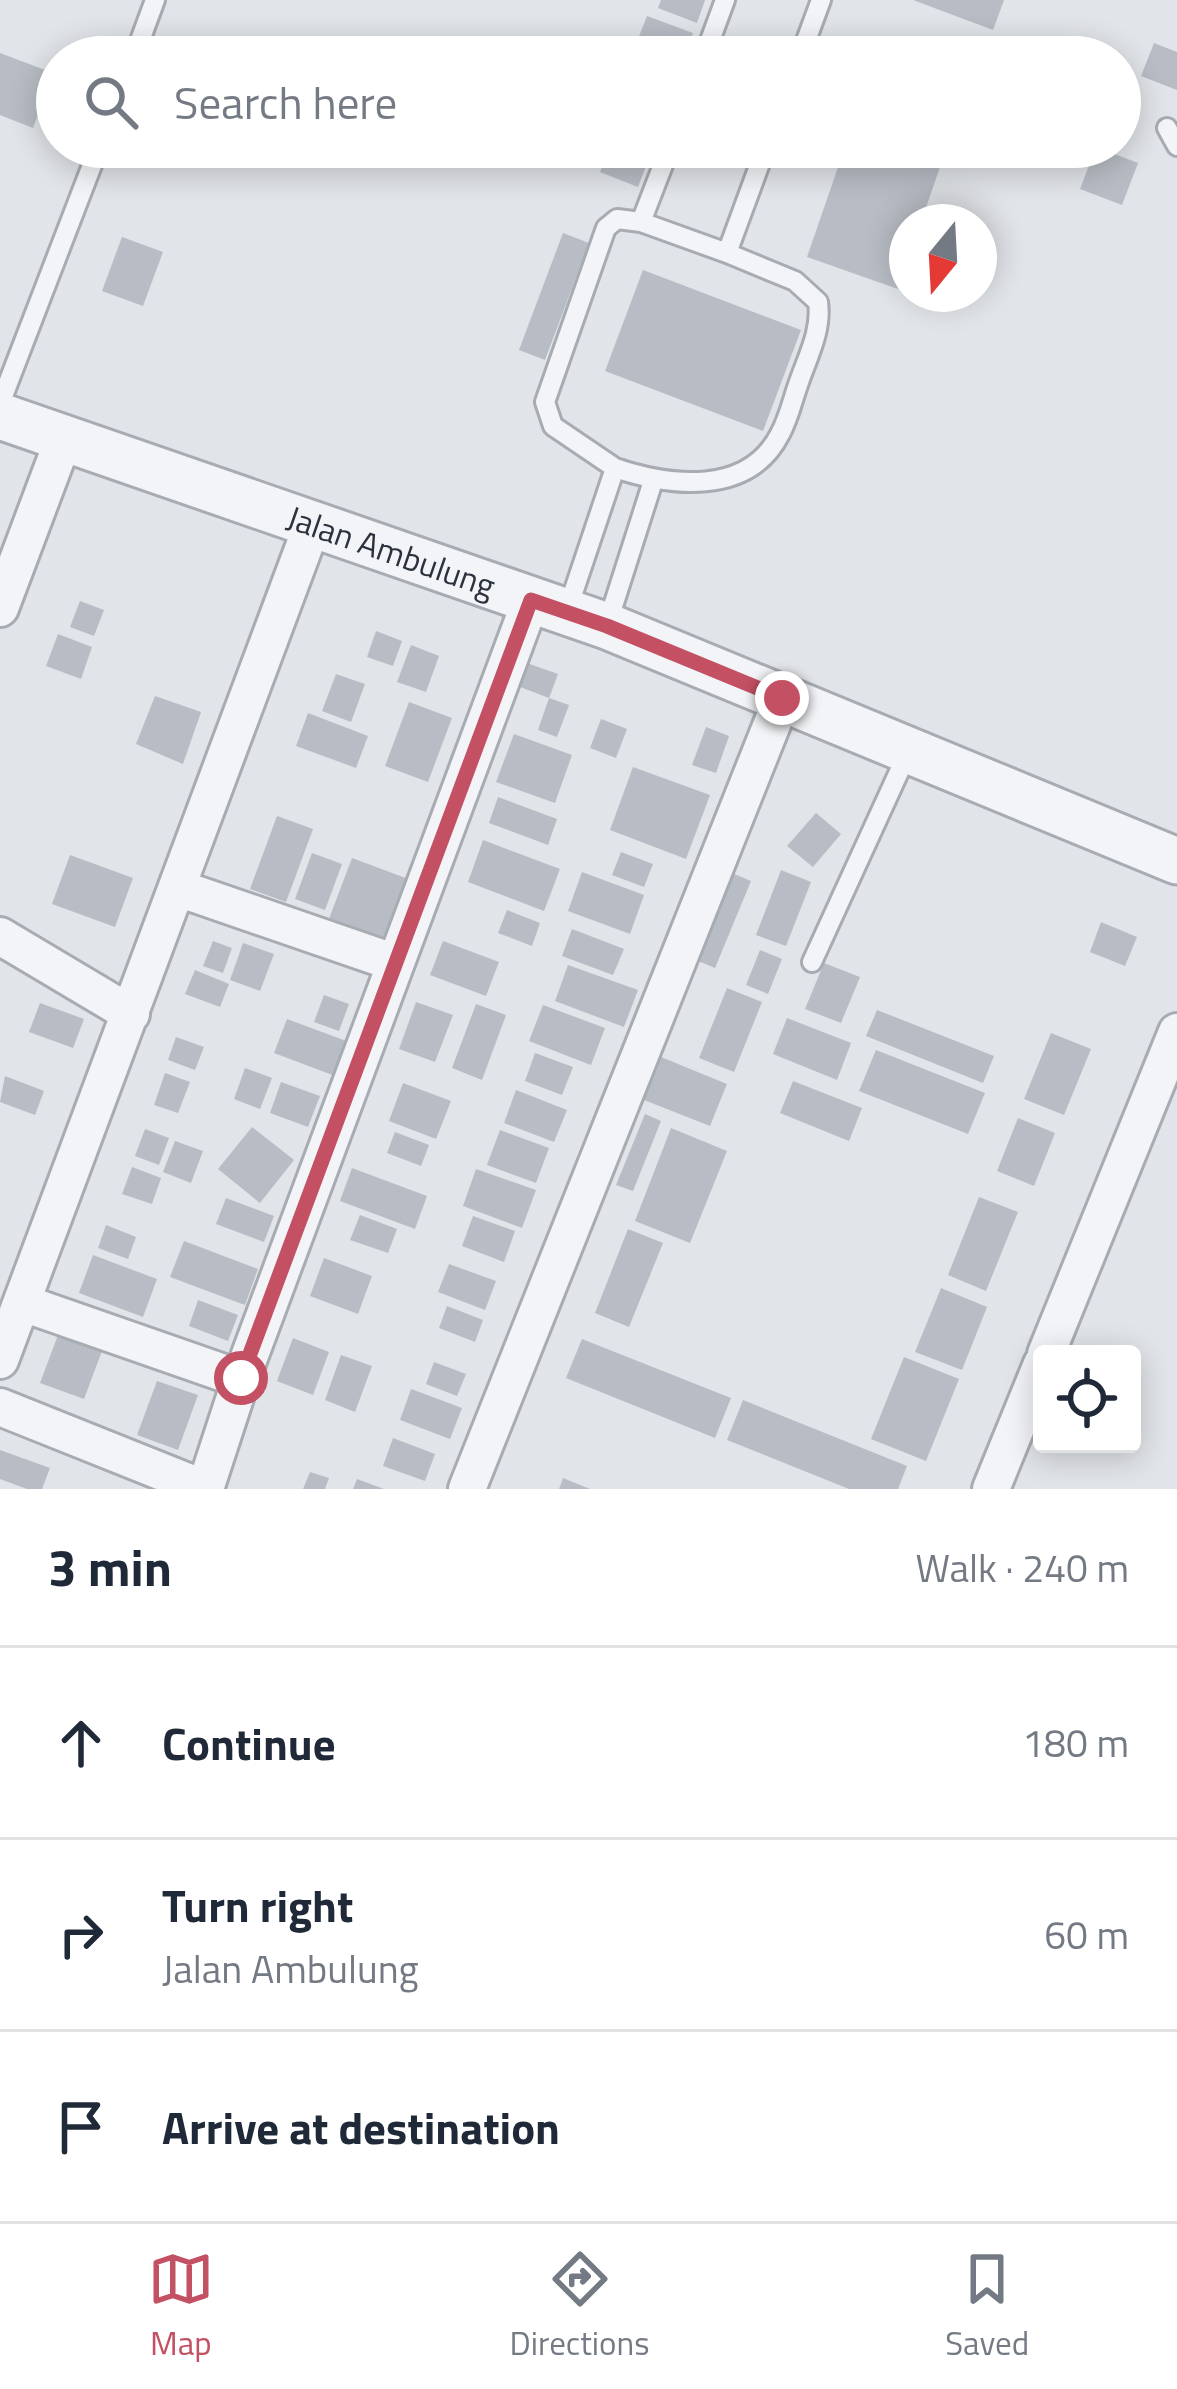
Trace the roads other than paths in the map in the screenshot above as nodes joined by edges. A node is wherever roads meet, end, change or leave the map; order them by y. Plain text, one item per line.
1 (155, 0) edge
2 (725, 0) edge
3 (821, 0) edge
4 (142, 36) edge
5 (712, 36) edge
6 (808, 36) edge
7 (91, 168) edge
8 (662, 168) edge
9 (758, 168) edge
10 (641, 222) junction
11 (727, 253) junction
12 (0, 404) edge
13 (0, 416) edge
14 (64, 438) junction
15 (615, 468) junction
16 (653, 481) junction
17 (313, 523) junction
18 (0, 608) edge
19 (568, 612) junction
20 (782, 698) junction
21 (909, 750) junction
22 (1177, 861) edge
23 (178, 888) junction
24 (0, 936) edge
25 (393, 962) junction
26 (812, 962) dead end
27 (131, 1014) junction
28 (1177, 1031) edge
29 (12, 1299) edge
30 (1050, 1345) edge
31 (0, 1360) edge
32 (241, 1378) junction
33 (1033, 1386) edge
34 (0, 1407) edge
35 (205, 1489) edge
36 (467, 1489) edge
37 (991, 1489) edge

1 - 4 lane
2 - 5 lane
3 - 6 lane
7 - 12 lane
8 - 10 lane
9 - 11 lane
10 - 11 lane
10 - 15 lane
11 - 16 lane
13 - 14 street, Jalan Ambulung
14 - 17 street, Jalan Ambulung
14 - 18 street
15 - 16 lane
15 - 19 lane
16 - 19 lane
17 - 19 street, Jalan Ambulung
17 - 23 street
19 - 20 street, Jalan Ambulung
19 - 25 street
20 - 21 street, Jalan Ambulung
20 - 36 street
21 - 22 street, Jalan Ambulung
21 - 26 lane
23 - 25 street
23 - 27 street
24 - 27 street
25 - 32 street
27 - 29 street
28 - 30 street
29 - 31 street
29 - 32 street
32 - 35 street
33 - 37 street
34 - 35 street

